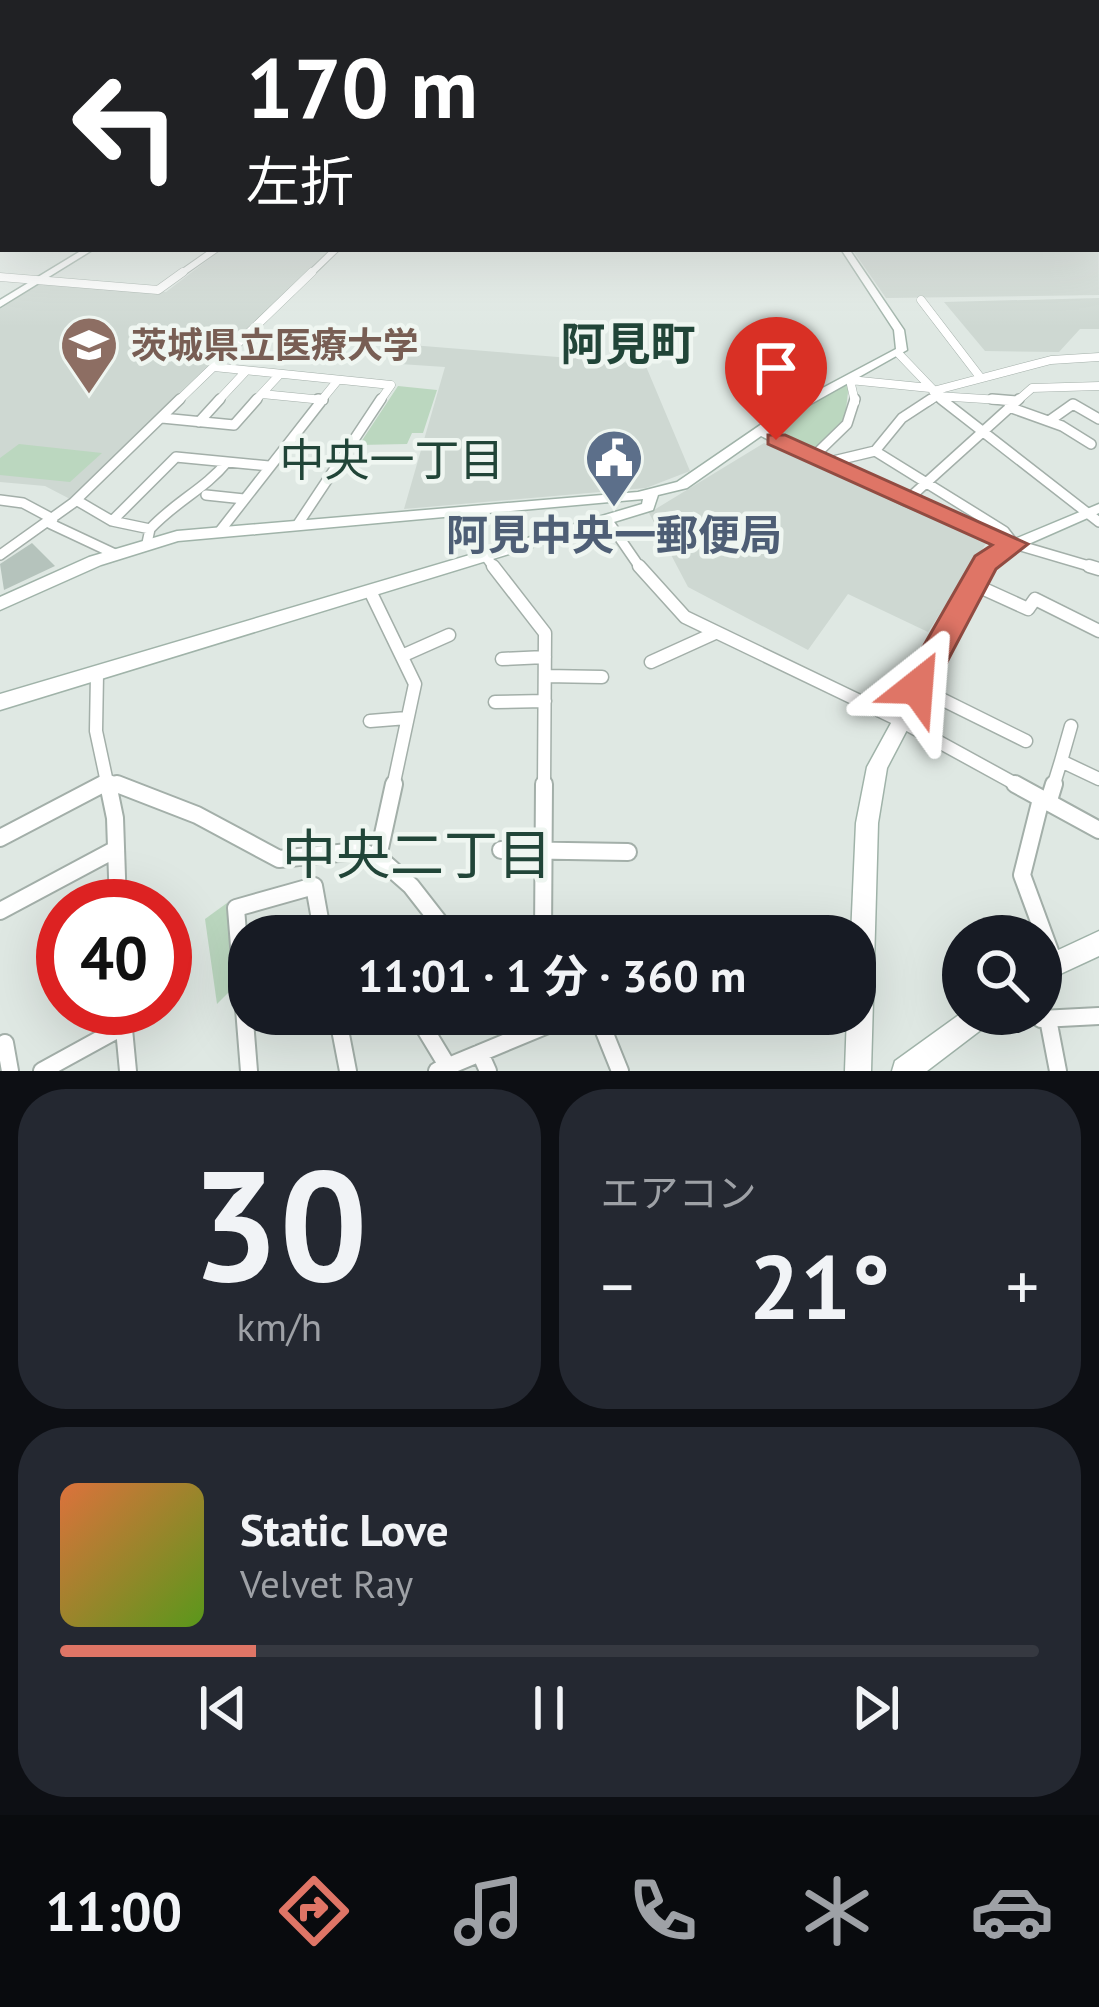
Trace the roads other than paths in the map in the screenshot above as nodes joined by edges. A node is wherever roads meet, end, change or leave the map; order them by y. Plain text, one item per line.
1 (85, 252) edge
2 (212, 252) edge
3 (333, 252) edge
4 (847, 252) edge
5 (0, 278) edge
6 (38, 280) junction
7 (921, 300) dead end
8 (0, 304) edge
9 (898, 354) junction
10 (1099, 357) edge
11 (213, 367) junction
12 (246, 371) junction
13 (280, 374) junction
14 (980, 377) junction
15 (338, 380) junction
16 (850, 380) junction
17 (1099, 386) edge
18 (933, 392) junction
19 (262, 394) junction
20 (323, 400) junction
21 (1012, 404) junction
22 (162, 418) junction
23 (1099, 419) edge
24 (1049, 421) junction
25 (199, 422) junction
26 (984, 430) junction
27 (760, 431) junction
28 (1091, 444) dead end
29 (875, 451) junction
30 (819, 460) junction
31 (227, 462) junction
32 (269, 466) junction
33 (924, 482) junction
34 (206, 495) dead end
35 (651, 495) junction
36 (244, 499) junction
37 (0, 500) edge
38 (76, 500) junction
39 (906, 501) junction
40 (1095, 515) edge
41 (53, 519) junction
42 (112, 521) junction
43 (608, 521) junction
44 (298, 524) junction
45 (220, 531) junction
46 (148, 536) junction
47 (1014, 544) junction
48 (115, 554) junction
49 (0, 555) edge
50 (487, 558) junction
51 (1099, 569) edge
52 (973, 584) junction
53 (371, 593) junction
54 (0, 604) edge
55 (1099, 631) edge
56 (715, 633) junction
57 (449, 635) dead end
58 (404, 656) junction
59 (545, 657) junction
60 (502, 659) dead end
61 (651, 662) dead end
62 (97, 674) junction
63 (545, 676) junction
64 (602, 676) dead end
65 (917, 687) junction
66 (545, 701) junction
67 (0, 702) edge
68 (495, 702) dead end
69 (407, 718) junction
70 (899, 720) junction
71 (370, 721) dead end
72 (1071, 726) dead end
73 (1026, 741) dead end
74 (1061, 761) junction
75 (1099, 779) edge
76 (109, 782) junction
77 (1041, 800) junction
78 (1099, 830) edge
79 (0, 838) edge
80 (116, 849) junction
81 (501, 850) dead end
82 (544, 850) junction
83 (628, 852) dead end
84 (378, 856) junction
85 (117, 879) edge
86 (0, 911) edge
87 (237, 915) edge
88 (319, 915) edge
89 (433, 915) edge
90 (543, 915) edge
91 (862, 915) edge
92 (1033, 915) edge
93 (1099, 943) edge
94 (1062, 960) edge
95 (1062, 1016) edge
96 (1099, 1016) edge
97 (96, 1035) edge
98 (125, 1035) edge
99 (245, 1035) edge
100 (342, 1035) edge
101 (426, 1035) edge
102 (535, 1035) edge
103 (605, 1035) edge
104 (857, 1035) edge
105 (953, 1035) edge
106 (1046, 1035) edge
107 (0, 1046) edge
108 (484, 1062) edge
109 (442, 1069) edge
110 (10, 1071) edge
111 (42, 1071) edge
112 (128, 1071) edge
113 (248, 1071) edge
114 (348, 1071) edge
115 (620, 1071) edge
116 (858, 1071) edge
117 (905, 1071) edge
118 (1058, 1071) edge

1 - 6 street
2 - 6 street
3 - 11 street
4 - 9 street
5 - 6 street
6 - 8 street
7 - 14 street
9 - 16 street
9 - 18 street
10 - 14 street
11 - 12 street
11 - 22 street
12 - 13 street
12 - 25 street
13 - 15 street
13 - 19 street
14 - 18 street
15 - 20 street
15 - 44 street
16 - 18 street
16 - 27 street
16 - 30 street
17 - 21 street
18 - 21 street
18 - 26 street
18 - 29 street
19 - 20 street
19 - 25 street
20 - 32 street
21 - 24 street
21 - 26 street
22 - 25 street
22 - 38 street
23 - 24 street
24 - 28 street
26 - 33 street
26 - 40 street
27 - 30 street
27 - 35 street
29 - 30 street
29 - 33 street
30 - 39 street
31 - 32 street
31 - 42 street
31 - 46 street
32 - 36 street
33 - 39 street
33 - 47 street
34 - 36 street
35 - 43 street
35 - 44 street
36 - 45 street
37 - 41 street
38 - 41 street
38 - 42 street
39 - 47 street
40 - 47 street
41 - 48 street
41 - 49 street
42 - 46 street
43 - 50 street
43 - 56 street
44 - 45 street
45 - 46 street
46 - 48 street
47 - 51 street
47 - 52 street
48 - 54 street
50 - 53 street
50 - 59 street
52 - 55 street
52 - 65 street
53 - 58 street
53 - 62 street
56 - 61 street
56 - 70 street
57 - 58 street
58 - 69 street
59 - 60 street
59 - 63 street
62 - 67 street
62 - 76 street
63 - 64 street
63 - 66 street
65 - 70 street
65 - 73 street
66 - 68 street
66 - 82 street
69 - 71 street
69 - 84 street
70 - 77 street
70 - 91 street
72 - 74 street
74 - 75 street
74 - 77 street
76 - 79 street
76 - 80 street
76 - 84 street
77 - 78 street
77 - 92 street
80 - 85 street
80 - 86 street
81 - 82 street
82 - 83 street
82 - 90 street
84 - 89 street
87 - 88 street
93 - 94 street
95 - 96 street
97 - 111 street
98 - 112 street
99 - 113 street
100 - 114 street
101 - 109 street
102 - 108 street
103 - 115 street
104 - 116 street
105 - 117 street
106 - 118 street
107 - 110 street
108 - 109 street

